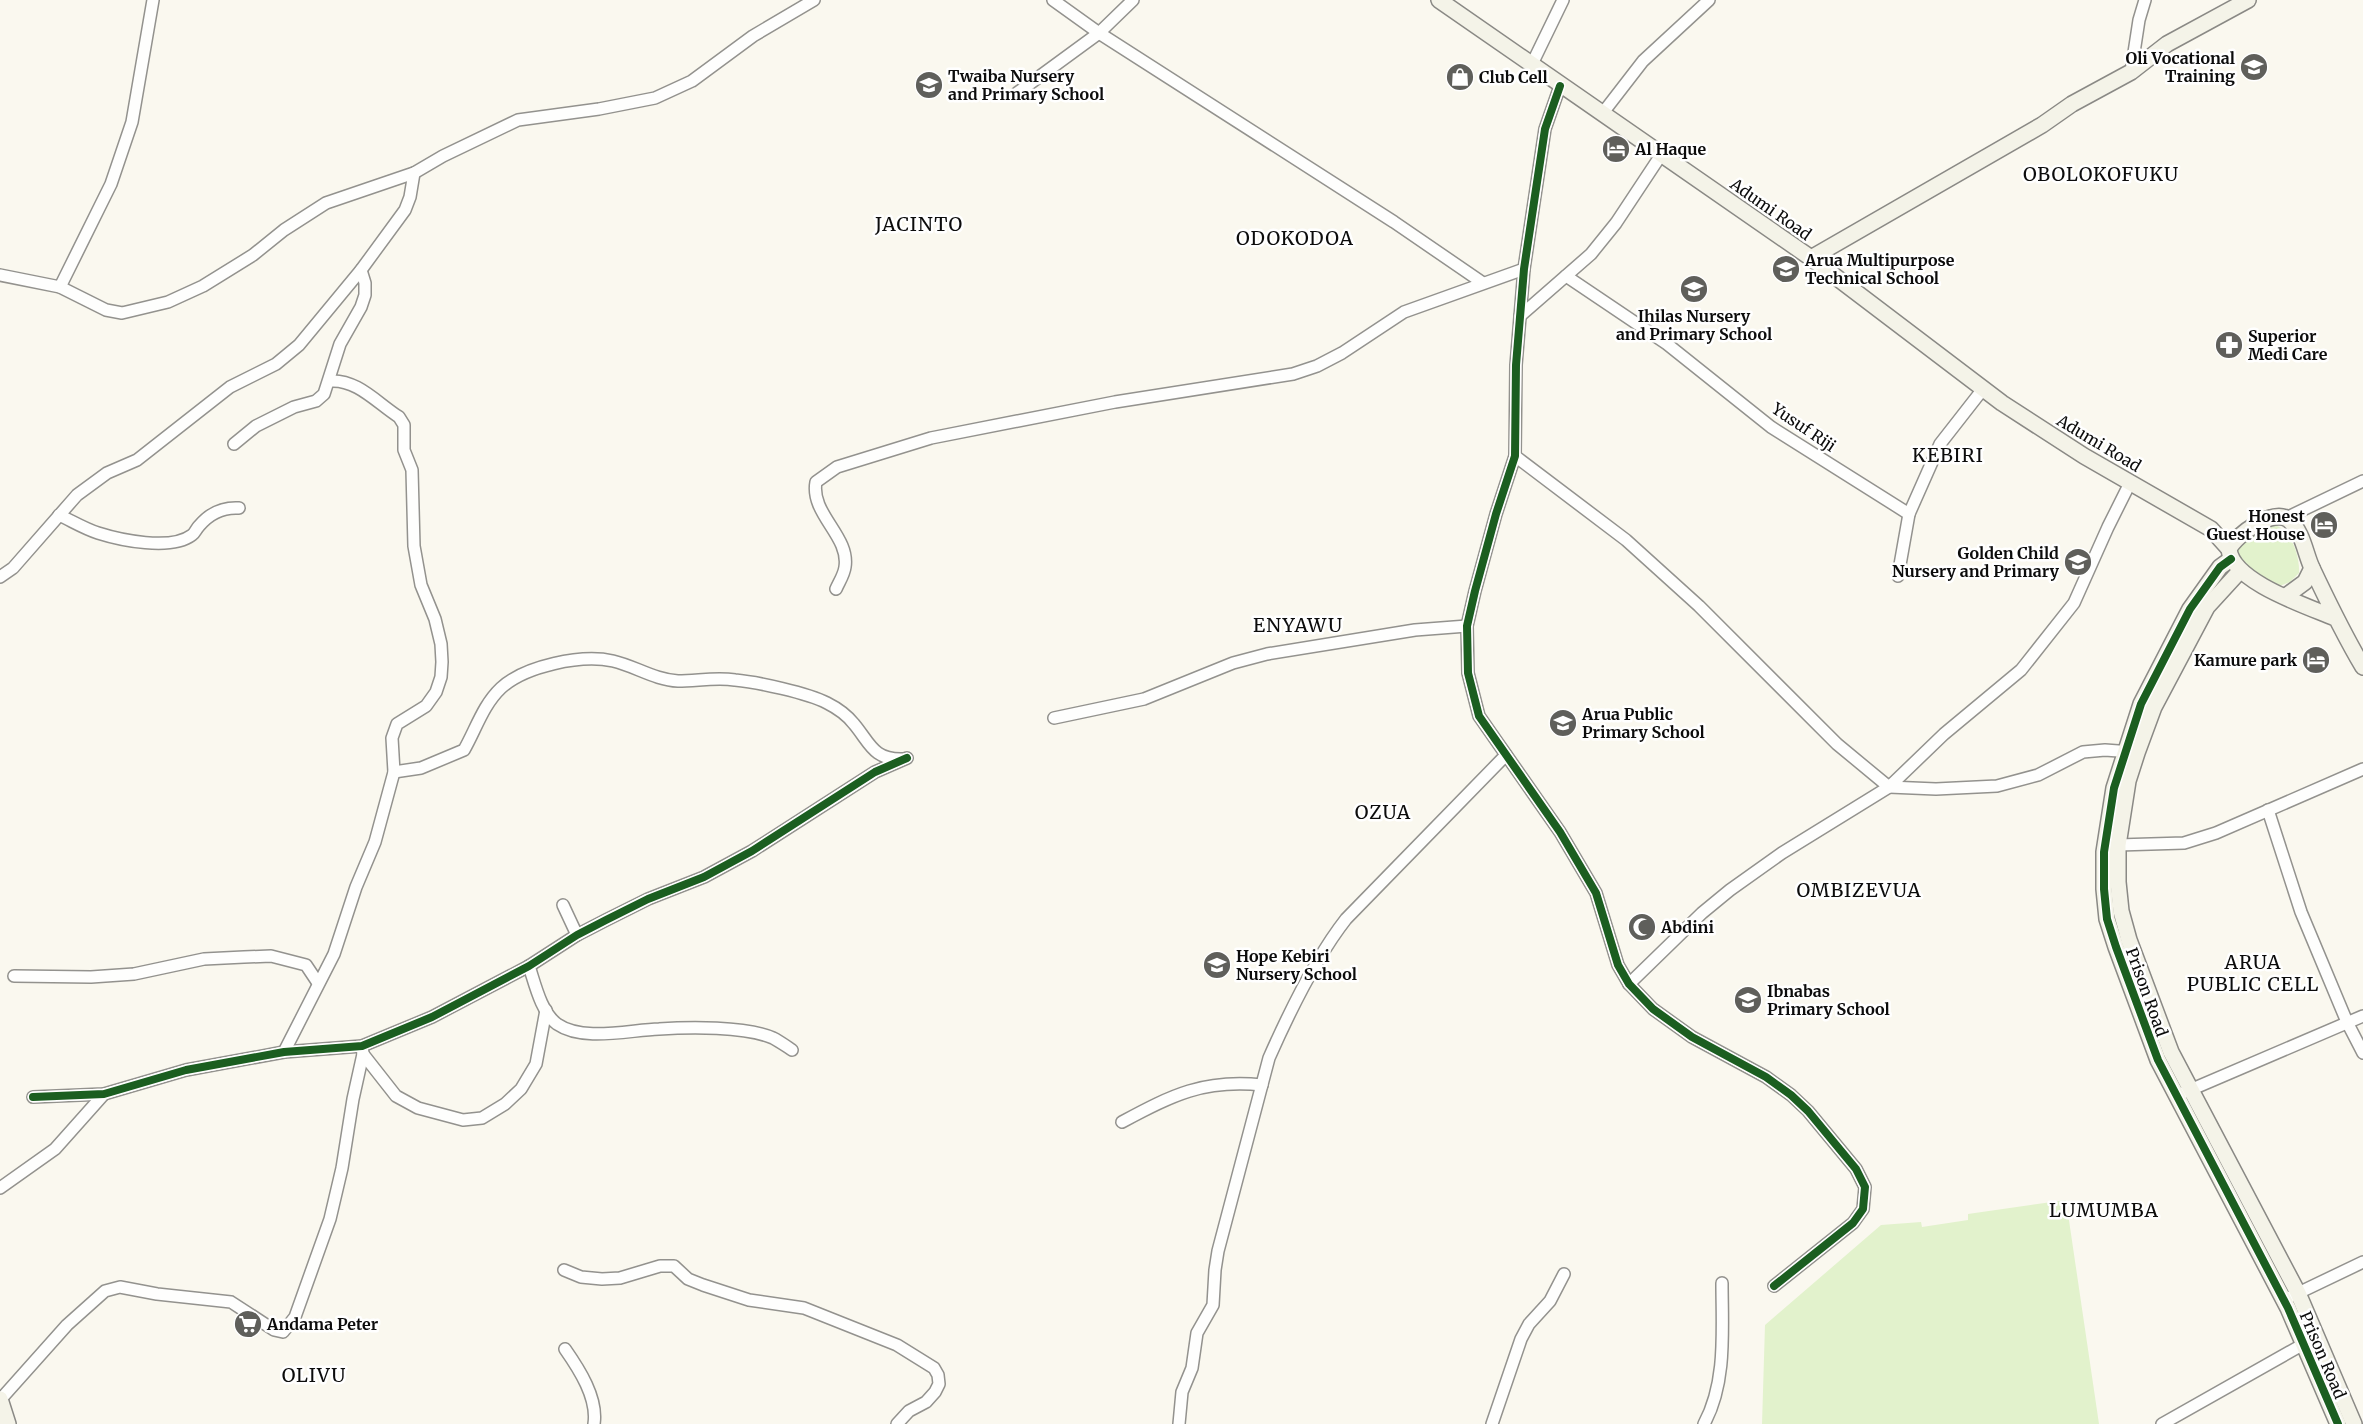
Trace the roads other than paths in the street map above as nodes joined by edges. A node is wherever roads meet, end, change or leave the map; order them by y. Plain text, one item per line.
1 (153, 0) edge
2 (814, 0) edge
3 (1053, 0) edge
4 (1133, 0) edge
5 (1439, 0) edge
6 (1563, 0) edge
7 (1709, 0) edge
8 (2145, 0) edge
9 (2248, 0) edge
10 (1099, 33) junction
11 (1532, 64) junction
12 (2131, 72) junction
13 (1560, 86) junction
14 (1017, 93) dead end
15 (1602, 114) junction
16 (1661, 155) junction
17 (414, 173) junction
18 (1812, 258) junction
19 (1524, 269) junction
20 (361, 270) junction
21 (0, 275) edge
22 (1566, 276) junction
23 (1483, 283) junction
24 (60, 287) junction
25 (1520, 316) junction
26 (330, 381) junction
27 (1982, 389) junction
28 (234, 444) dead end
29 (1515, 456) junction
30 (2363, 481) edge
31 (2130, 483) junction
32 (239, 508) dead end
33 (1909, 514) junction
34 (59, 515) junction
35 (2286, 518) junction
36 (2211, 529) junction
37 (2238, 535) junction
38 (2233, 560) junction
39 (2312, 568) junction
40 (1898, 576) dead end
41 (0, 577) edge
42 (836, 589) dead end
43 (2286, 596) junction
44 (2335, 618) junction
45 (1467, 626) junction
46 (2363, 667) edge
47 (1054, 718) dead end
48 (2132, 752) junction
49 (1506, 754) junction
50 (2363, 769) edge
51 (394, 772) junction
52 (1889, 787) junction
53 (2268, 810) junction
54 (2118, 845) junction
55 (562, 905) dead end
56 (577, 935) junction
57 (529, 966) junction
58 (14, 976) dead end
59 (318, 983) junction
60 (1629, 984) junction
61 (546, 1010) junction
62 (2363, 1016) edge
63 (2347, 1022) junction
64 (363, 1050) junction
65 (792, 1050) dead end
66 (284, 1052) junction
67 (2363, 1053) edge
68 (1262, 1085) junction
69 (2189, 1090) junction
70 (104, 1094) junction
71 (2175, 1096) junction
72 (33, 1097) dead end
73 (1122, 1122) dead end
74 (0, 1188) edge
75 (2363, 1262) edge
76 (564, 1270) dead end
77 (1564, 1274) dead end
78 (1722, 1283) dead end
79 (1774, 1286) dead end
80 (2298, 1293) junction
81 (2283, 1300) junction
82 (2310, 1340) junction
83 (565, 1349) dead end
84 (0, 1400) edge
85 (8, 1424) edge
86 (594, 1424) edge
87 (897, 1424) edge
88 (1179, 1424) edge
89 (1492, 1424) edge
90 (1704, 1424) edge
91 (2162, 1424) edge
92 (2338, 1424) edge
93 (2354, 1424) edge

1 - 24 street
2 - 17 street
3 - 10 street
4 - 10 street
5 - 11 street, Adumi Road
6 - 11 street
7 - 15 street
8 - 12 street
9 - 12 street
10 - 14 street
10 - 23 street
11 - 13 street, Adumi Road
12 - 18 street
13 - 15 street, Adumi Road
13 - 19 street
15 - 16 street, Adumi Road
16 - 18 street, Adumi Road
16 - 22 street
17 - 20 street
17 - 24 street
18 - 27 street, Adumi Road
19 - 23 street
19 - 25 street
20 - 26 street
20 - 34 street
21 - 24 street
22 - 25 street
22 - 33 street, Yusuf Riji
23 - 42 street
25 - 29 street
26 - 28 street
26 - 51 street
27 - 31 street, Adumi Road
27 - 33 street
29 - 45 street
29 - 52 street
30 - 35 street
31 - 36 street, Adumi Road
31 - 52 street
32 - 34 street
33 - 40 street
34 - 41 street
35 - 37 street
35 - 39 street
36 - 37 street
36 - 38 street, Adumi Road
37 - 38 street
38 - 43 street, Adumi Road
38 - 48 street, Prison Road
39 - 43 street
39 - 44 street
43 - 44 street, Adumi Road
44 - 46 street
45 - 47 street
45 - 49 street
48 - 52 street
48 - 54 street, Prison Road
48 - 71 street, Prison Road
49 - 60 street
49 - 68 street
50 - 53 street
51 - 56 street
51 - 59 street
52 - 60 street
53 - 54 street
53 - 63 street
54 - 69 street, Prison Road
55 - 56 street
56 - 57 street
57 - 61 street
57 - 64 street
58 - 59 street
59 - 66 street
60 - 79 street
61 - 64 street
61 - 65 street
62 - 63 street
63 - 67 street
63 - 69 street
64 - 66 street
64 - 84 street
66 - 70 street
68 - 73 street
68 - 88 street
69 - 71 street
69 - 80 street, Prison Road
70 - 72 street
70 - 74 street
71 - 81 street, Prison Road
75 - 80 street
76 - 87 street
77 - 89 street
78 - 90 street
80 - 81 street
80 - 82 street, Prison Road
81 - 82 street, Prison Road
82 - 91 street
82 - 92 street, Prison Road
82 - 93 street, Prison Road
83 - 86 street
84 - 85 street

